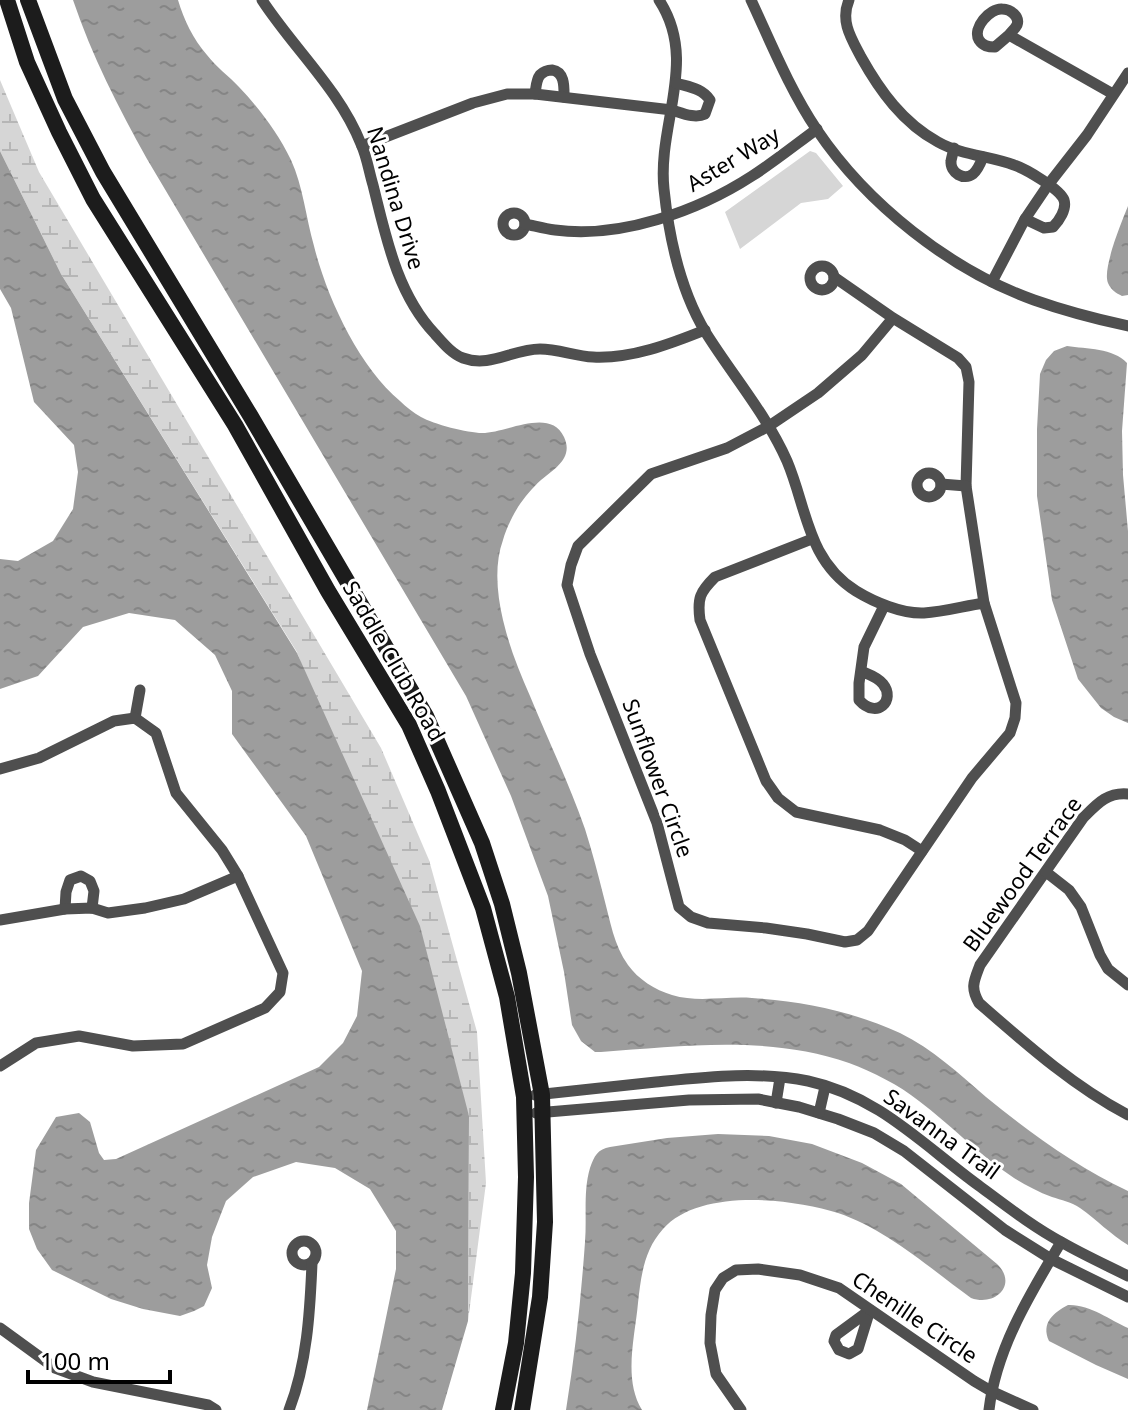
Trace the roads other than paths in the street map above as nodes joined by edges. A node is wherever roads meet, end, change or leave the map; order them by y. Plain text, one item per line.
1 (7, 0) edge
2 (28, 0) edge
3 (262, 0) edge
4 (659, 0) edge
5 (751, 0) edge
6 (849, 0) edge
7 (1009, 35) dead end
8 (1128, 73) edge
9 (676, 83) junction
10 (535, 94) junction
11 (1113, 94) junction
12 (564, 97) junction
13 (672, 110) junction
14 (817, 129) junction
15 (362, 146) junction
16 (954, 148) junction
17 (983, 157) junction
18 (1048, 185) junction
19 (669, 218) junction
20 (1025, 219) junction
21 (525, 224) dead end
22 (834, 277) dead end
23 (992, 282) junction
24 (893, 318) junction
25 (1128, 326) edge
26 (705, 330) junction
27 (250, 415) junction
28 (235, 425) junction
29 (769, 426) junction
30 (941, 484) dead end
31 (966, 486) junction
32 (812, 539) junction
33 (984, 603) junction
34 (884, 606) junction
35 (861, 671) dead end
36 (140, 690) dead end
37 (135, 718) junction
38 (0, 769) edge
39 (1128, 794) edge
40 (922, 851) junction
41 (1046, 872) junction
42 (238, 876) junction
43 (92, 908) junction
44 (65, 909) junction
45 (0, 920) edge
46 (1128, 985) edge
47 (0, 1066) edge
48 (780, 1078) junction
49 (825, 1087) junction
50 (542, 1095) junction
51 (776, 1103) junction
52 (524, 1105) junction
53 (543, 1112) junction
54 (819, 1113) junction
55 (1128, 1115) edge
56 (1061, 1242) junction
57 (1051, 1259) junction
58 (312, 1263) dead end
59 (1128, 1276) edge
60 (1128, 1297) edge
61 (0, 1328) edge
62 (991, 1391) junction
63 (216, 1410) edge
64 (289, 1410) edge
65 (503, 1410) edge
66 (522, 1410) edge
67 (741, 1410) edge
68 (989, 1410) edge
69 (1033, 1410) edge

1 - 28 street, Saddle Club Road
2 - 27 street, Saddle Club Road
3 - 15 street, Nandina Drive
4 - 9 street
5 - 14 street
6 - 16 street
7 - 11 street
8 - 11 street
9 - 13 street
9 - 13 street
10 - 12 street
10 - 12 street
10 - 15 street
11 - 18 street
12 - 13 street
13 - 19 street
14 - 19 street, Aster Way
14 - 23 street
15 - 26 street, Nandina Drive
16 - 17 street
16 - 17 street
17 - 18 street
18 - 20 street
18 - 20 street
19 - 21 street, Aster Way
19 - 26 street
20 - 23 street
22 - 24 street, Sunflower Circle
23 - 25 street
24 - 29 street, Sunflower Circle
24 - 31 street, Sunflower Circle
26 - 29 street
27 - 28 street
27 - 50 street, Saddle Club Road
28 - 52 street, Saddle Club Road
29 - 32 street
29 - 40 street, Sunflower Circle
30 - 31 street
31 - 33 street, Sunflower Circle
32 - 34 street
32 - 40 street
33 - 34 street
33 - 40 street, Sunflower Circle
34 - 35 street
36 - 37 street
37 - 38 street
37 - 42 street
39 - 41 street, Bluewood Terrace
41 - 46 street
41 - 55 street, Bluewood Terrace
42 - 43 street
42 - 47 street
43 - 44 street
43 - 44 street
44 - 45 street
48 - 49 street, Savanna Trail
48 - 50 street, Savanna Trail
48 - 51 street
49 - 54 street
49 - 56 street, Savanna Trail
50 - 52 street, Savanna Trail
50 - 53 street, Saddle Club Road
51 - 53 street, Savanna Trail
51 - 54 street, Savanna Trail
52 - 53 street, Savanna Trail
52 - 65 street, Saddle Club Road
53 - 66 street, Saddle Club Road
54 - 57 street, Savanna Trail
56 - 57 street
56 - 59 street, Savanna Trail
57 - 60 street, Savanna Trail
57 - 62 street
58 - 64 street
61 - 63 street
62 - 67 street, Chenille Circle
62 - 68 street
62 - 69 street, Chenille Circle

